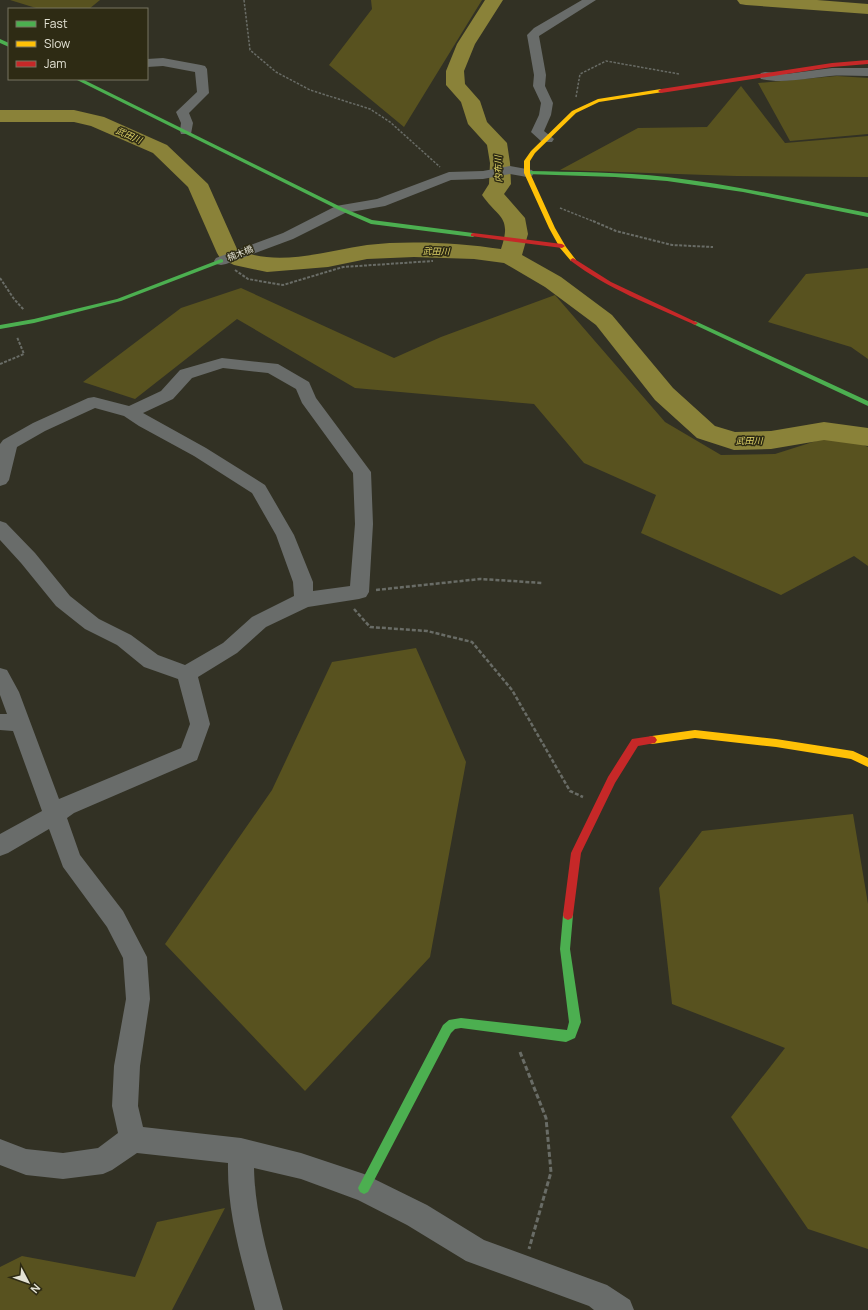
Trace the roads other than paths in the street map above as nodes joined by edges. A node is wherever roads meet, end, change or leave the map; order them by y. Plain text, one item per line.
1 (590, 0) edge
2 (868, 62) edge
3 (148, 63) edge
4 (868, 72) edge
5 (765, 76) junction
6 (80, 80) edge
7 (186, 131) junction
8 (547, 138) junction
9 (527, 173) junction
10 (341, 209) junction
11 (868, 215) edge
12 (562, 246) junction
13 (221, 261) joint
14 (0, 327) edge
15 (868, 404) edge
16 (130, 412) junction
17 (0, 480) edge
18 (0, 528) edge
19 (304, 600) junction
20 (187, 674) junction
21 (0, 676) edge
22 (0, 722) edge
23 (21, 723) junction
24 (868, 763) edge
25 (54, 816) junction
26 (0, 846) edge
27 (133, 1139) junction
28 (241, 1151) junction
29 (0, 1152) edge
30 (364, 1188) junction
31 (269, 1310) edge
32 (620, 1310) edge

1 - 8 street
2 - 5 street
3 - 7 street
4 - 5 street
5 - 8 street
6 - 7 street
7 - 10 street
8 - 9 street
9 - 10 street, 楠木橋
9 - 11 street
9 - 12 street
10 - 12 street
10 - 13 street, 楠木橋
12 - 15 street
13 - 14 street
16 - 17 street
16 - 19 street
16 - 19 street
18 - 20 street
19 - 20 street
20 - 25 street
21 - 23 street
22 - 23 street
23 - 25 street
24 - 30 street
25 - 26 street
25 - 27 street
27 - 28 street
27 - 29 street
28 - 30 street
28 - 31 street
30 - 32 street

